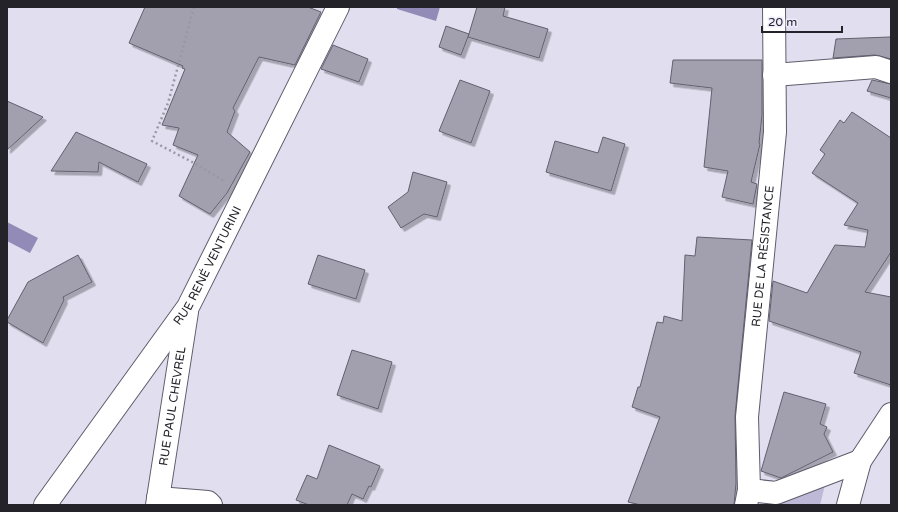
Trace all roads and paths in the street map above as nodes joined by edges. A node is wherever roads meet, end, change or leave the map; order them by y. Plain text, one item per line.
1 (194, 7) edge
2 (338, 7) edge
3 (774, 7) edge
4 (891, 72) edge
5 (774, 75) junction
6 (245, 193) junction
7 (188, 307) junction
8 (891, 414) edge
9 (860, 461) junction
10 (747, 498) edge
11 (157, 501) edge
12 (45, 505) edge
13 (211, 505) edge
14 (848, 505) edge

1 - 6 path
2 - 6 street, RUE RENÉ VENTURINI
3 - 5 street, RUE DE LA RÉSISTANCE
4 - 5 street
5 - 10 street, RUE DE LA RÉSISTANCE
6 - 7 street, RUE RENÉ VENTURINI
7 - 11 street, RUE PAUL CHEVREL
7 - 12 street, RUE RENÉ VENTURINI
8 - 9 street
9 - 10 street
9 - 14 street
11 - 13 street

